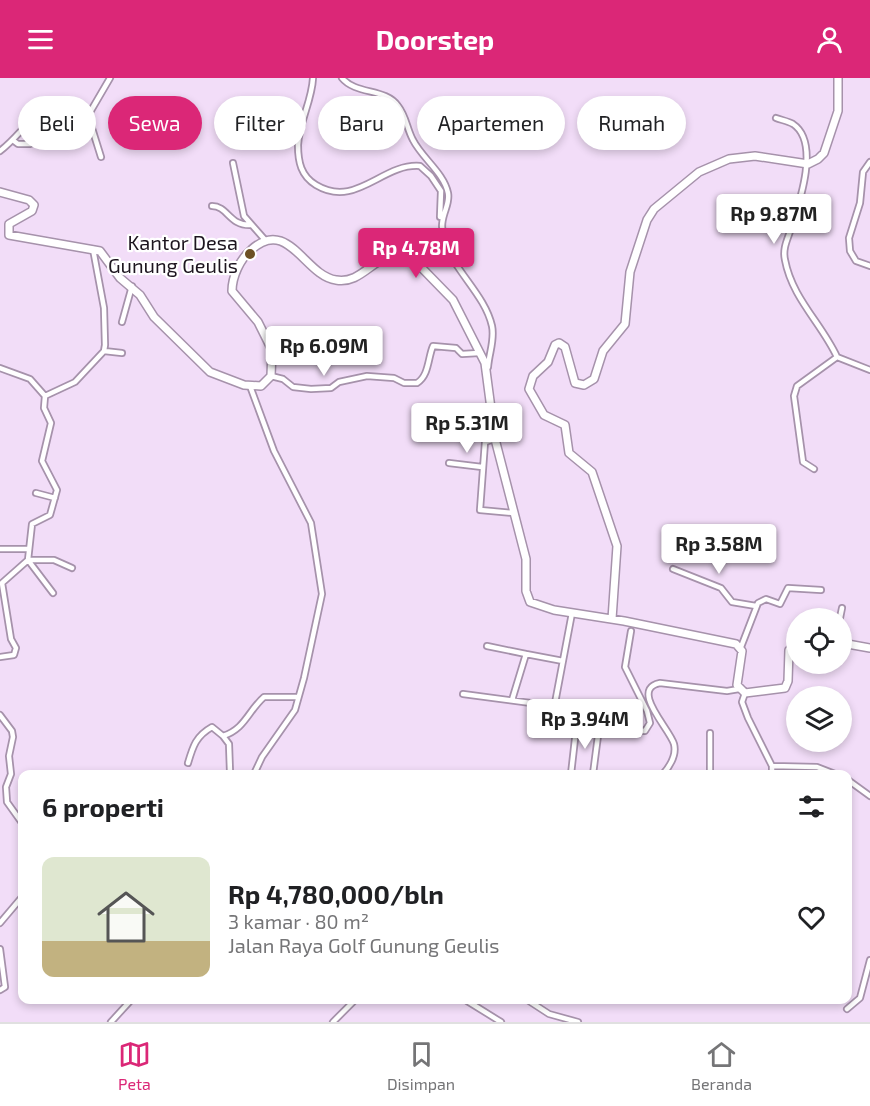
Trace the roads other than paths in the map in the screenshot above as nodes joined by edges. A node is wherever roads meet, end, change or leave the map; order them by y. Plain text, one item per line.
1 (110, 78) edge
2 (313, 78) edge
3 (342, 78) edge
4 (838, 78) edge
5 (96, 102) edge
6 (776, 118) dead end
7 (18, 135) edge
8 (14, 141) junction
9 (96, 141) edge
10 (18, 144) edge
11 (0, 151) edge
12 (101, 157) dead end
13 (870, 162) edge
14 (233, 163) dead end
15 (808, 164) junction
16 (0, 192) edge
17 (212, 206) dead end
18 (441, 223) junction
19 (251, 225) junction
20 (266, 241) junction
21 (93, 249) junction
22 (870, 266) edge
23 (132, 286) junction
24 (122, 322) dead end
25 (104, 351) junction
26 (122, 353) dead end
27 (479, 353) junction
28 (837, 357) junction
29 (0, 368) edge
30 (487, 370) junction
31 (870, 370) edge
32 (271, 376) junction
33 (250, 386) junction
34 (45, 396) junction
35 (495, 439) junction
36 (449, 463) dead end
37 (482, 467) junction
38 (814, 469) dead end
39 (36, 493) dead end
40 (55, 498) junction
41 (514, 513) junction
42 (0, 549) edge
43 (28, 549) junction
44 (28, 560) junction
45 (72, 568) dead end
46 (673, 569) dead end
47 (821, 590) dead end
48 (53, 593) dead end
49 (756, 606) junction
50 (572, 613) junction
51 (612, 619) junction
52 (631, 631) dead end
53 (852, 645) edge
54 (487, 646) dead end
55 (741, 647) junction
56 (870, 648) edge
57 (526, 654) junction
58 (0, 657) edge
59 (562, 661) junction
60 (788, 674) edge
61 (742, 691) junction
62 (463, 694) dead end
63 (648, 696) junction
64 (298, 697) junction
65 (640, 698) junction
66 (512, 700) junction
67 (0, 715) edge
68 (576, 730) dead end
69 (710, 734) dead end
70 (223, 736) junction
71 (188, 763) dead end
72 (772, 766) junction
73 (230, 770) edge
74 (256, 770) edge
75 (571, 770) edge
76 (594, 770) edge
77 (666, 770) edge
78 (710, 770) edge
79 (772, 770) edge
80 (825, 770) edge
81 (852, 783) edge
82 (870, 795) edge
83 (18, 818) edge
84 (18, 902) edge
85 (0, 923) edge
86 (0, 949) edge
87 (870, 960) edge
88 (0, 990) edge
89 (127, 1004) edge
90 (351, 1004) edge
91 (472, 1004) edge
92 (534, 1004) edge
93 (846, 1009) dead end
94 (111, 1022) edge
95 (333, 1022) edge
96 (501, 1022) edge
97 (578, 1022) edge

1 - 5 street
2 - 18 street
3 - 18 street
4 - 15 main road
6 - 15 street
7 - 8 street
8 - 10 street
8 - 11 street
9 - 12 street
13 - 22 street
14 - 19 street
15 - 28 street
15 - 51 main road
16 - 21 main road
17 - 19 street
18 - 30 street
19 - 20 street
20 - 27 main road
20 - 32 main road
21 - 23 main road
21 - 25 street
23 - 24 street
23 - 33 main road
25 - 26 street
25 - 34 street
27 - 30 main road
27 - 32 street
28 - 31 street
28 - 38 street
29 - 34 street
30 - 35 main road
32 - 33 main road
33 - 64 street
34 - 40 street
35 - 37 street
35 - 41 main road
36 - 37 street
37 - 41 street
39 - 40 street
40 - 43 street
41 - 50 main road
42 - 43 street
43 - 44 street
44 - 45 street
44 - 48 street
44 - 58 street
46 - 49 street
47 - 49 street
49 - 55 street
50 - 51 main road
50 - 59 street
51 - 55 main road
52 - 65 street
53 - 56 main road
54 - 57 street
55 - 61 main road
57 - 59 street
57 - 66 street
59 - 66 street
60 - 61 main road
61 - 63 street
61 - 72 street
62 - 66 street
63 - 65 street
63 - 77 street
64 - 70 street
64 - 74 street
65 - 76 street
67 - 83 street
68 - 75 street
69 - 78 street
70 - 71 street
70 - 73 street
72 - 79 street
72 - 80 street
81 - 82 street
84 - 85 street
86 - 88 street
87 - 93 street
89 - 94 street
90 - 95 street
91 - 96 street
92 - 97 street

